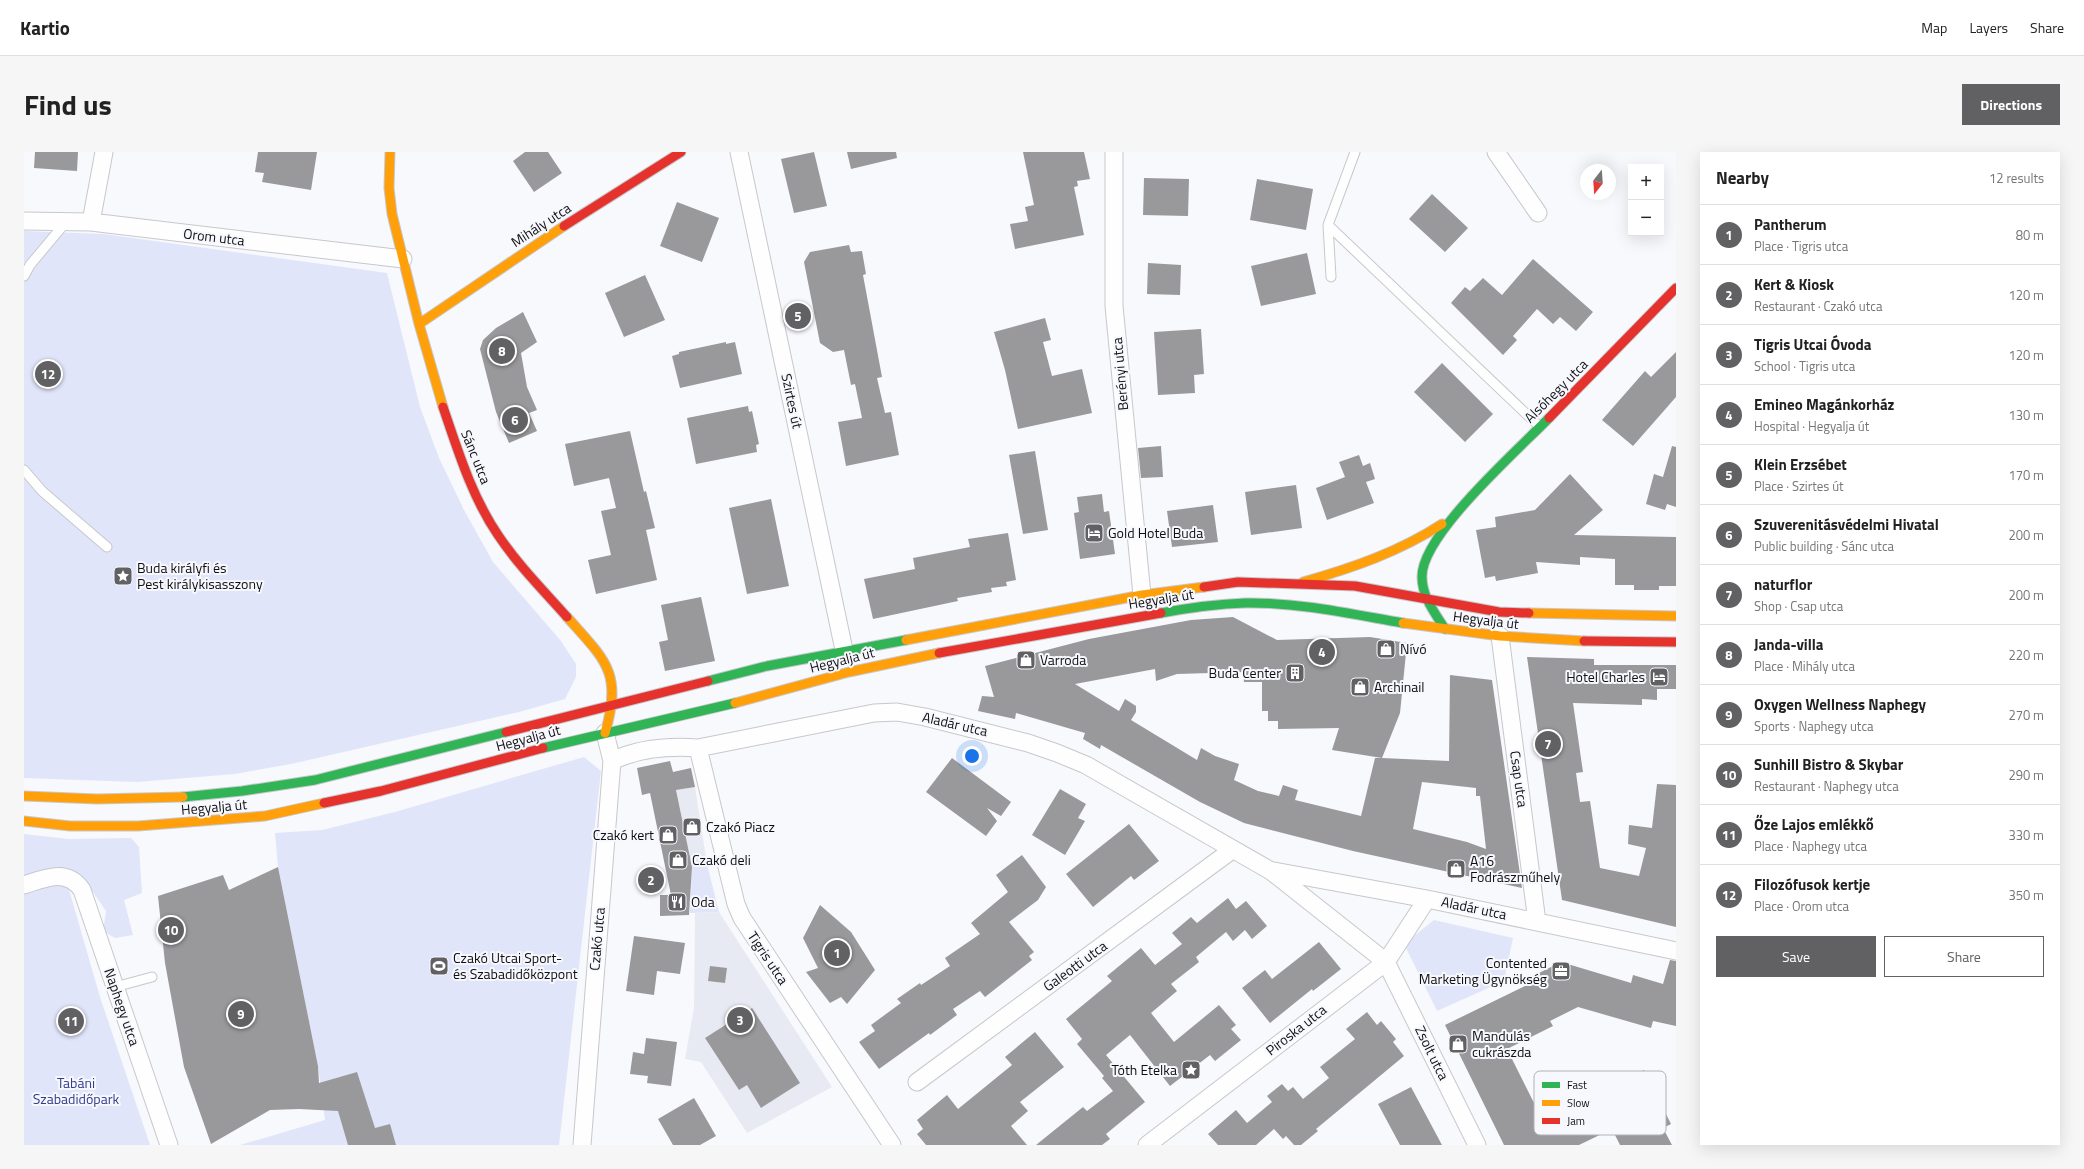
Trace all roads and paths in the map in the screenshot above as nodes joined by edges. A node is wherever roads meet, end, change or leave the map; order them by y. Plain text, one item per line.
1 (104, 152) edge
2 (390, 152) edge
3 (681, 152) edge
4 (738, 152) edge
5 (1114, 152) edge
6 (1355, 152) edge
7 (1496, 152) edge
8 (1538, 213) dead end
9 (24, 221) edge
10 (66, 222) junction
11 (90, 222) junction
12 (1328, 225) junction
13 (403, 259) junction
14 (24, 276) edge
15 (1331, 277) dead end
16 (1676, 288) edge
17 (419, 324) junction
18 (1540, 427) junction
19 (24, 470) edge
20 (1456, 514) junction
21 (107, 548) dead end
22 (1300, 583) junction
23 (1142, 595) junction
24 (1427, 599) junction
25 (1676, 616) edge
26 (1445, 629) junction
27 (1500, 636) junction
28 (1676, 642) edge
29 (844, 650) junction
30 (613, 704) junction
31 (605, 733) junction
32 (698, 748) junction
33 (612, 761) junction
34 (24, 796) edge
35 (24, 820) edge
36 (1232, 850) junction
37 (1271, 870) junction
38 (24, 885) edge
39 (1427, 899) junction
40 (1537, 922) junction
41 (1676, 950) edge
42 (1386, 962) junction
43 (152, 977) dead end
44 (115, 987) junction
45 (917, 1082) dead end
46 (169, 1145) edge
47 (582, 1145) edge
48 (892, 1145) edge
49 (1147, 1145) edge
50 (1477, 1145) edge

1 - 11 street
2 - 13 main road, Sánc utca
3 - 17 main road, Mihály utca
4 - 29 street, Szirtes út
5 - 23 street, Berényi utca
6 - 12 lane
7 - 8 street
9 - 10 street, Orom utca
10 - 11 street, Orom utca
10 - 14 lane
11 - 13 street, Orom utca
12 - 15 lane
12 - 18 lane
13 - 17 main road, Sánc utca
16 - 18 main road, Alsóhegy utca
17 - 30 main road, Sánc utca
18 - 20 main road, Alsóhegy utca
19 - 21 lane
20 - 22 main road, Alsóhegy utca
20 - 24 main road, Alsóhegy utca
22 - 23 main road, Hegyalja út
22 - 24 main road, Hegyalja út
23 - 29 main road, Hegyalja út
24 - 25 main road, Hegyalja út
24 - 26 main road, Alsóhegy utca
26 - 27 main road, Hegyalja út
26 - 31 main road, Hegyalja út
27 - 28 main road, Hegyalja út
27 - 40 street, Csap utca
29 - 30 main road, Hegyalja út
30 - 31 main road, Sánc utca
30 - 34 main road, Hegyalja út
31 - 33 street, Czakó utca
31 - 35 main road, Hegyalja út
32 - 33 street, Aladár utca
32 - 36 street, Aladár utca
32 - 48 street, Tigris utca
33 - 47 street, Czakó utca
36 - 37 street, Aladár utca
36 - 45 street, Galeotti utca
37 - 39 street, Aladár utca
37 - 42 street, Aladár utca
38 - 44 street, Naphegy utca
39 - 40 street, Aladár utca
39 - 42 street, Piroska utca
40 - 41 street, Aladár utca
42 - 49 street, Piroska utca
42 - 50 street, Zsolt utca
43 - 44 lane
44 - 46 street, Naphegy utca

